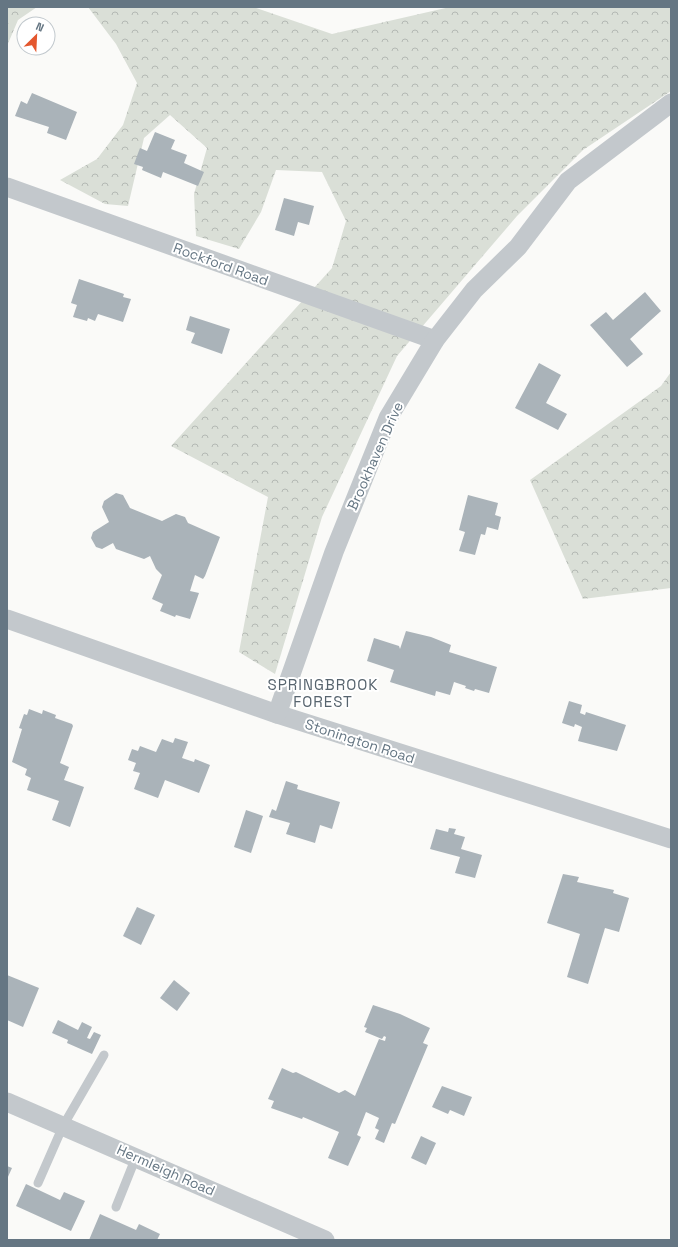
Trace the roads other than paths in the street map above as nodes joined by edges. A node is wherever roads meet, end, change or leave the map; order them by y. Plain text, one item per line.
1 (671, 103) edge
2 (7, 188) edge
3 (435, 340) junction
4 (7, 619) edge
5 (277, 714) junction
6 (671, 839) edge
7 (104, 1055) dead end
8 (7, 1102) edge
9 (63, 1126) junction
10 (136, 1157) junction
11 (38, 1183) dead end
12 (116, 1207) dead end
13 (325, 1240) edge

1 - 3 street, Brookhaven Drive
2 - 3 street, Rockford Road
3 - 5 street, Brookhaven Drive
4 - 5 street, Stonington Road
5 - 6 street, Stonington Road
7 - 9 lane
8 - 9 street, Hermleigh Road
9 - 10 street, Hermleigh Road
9 - 11 lane
10 - 12 lane
10 - 13 street, Hermleigh Road

